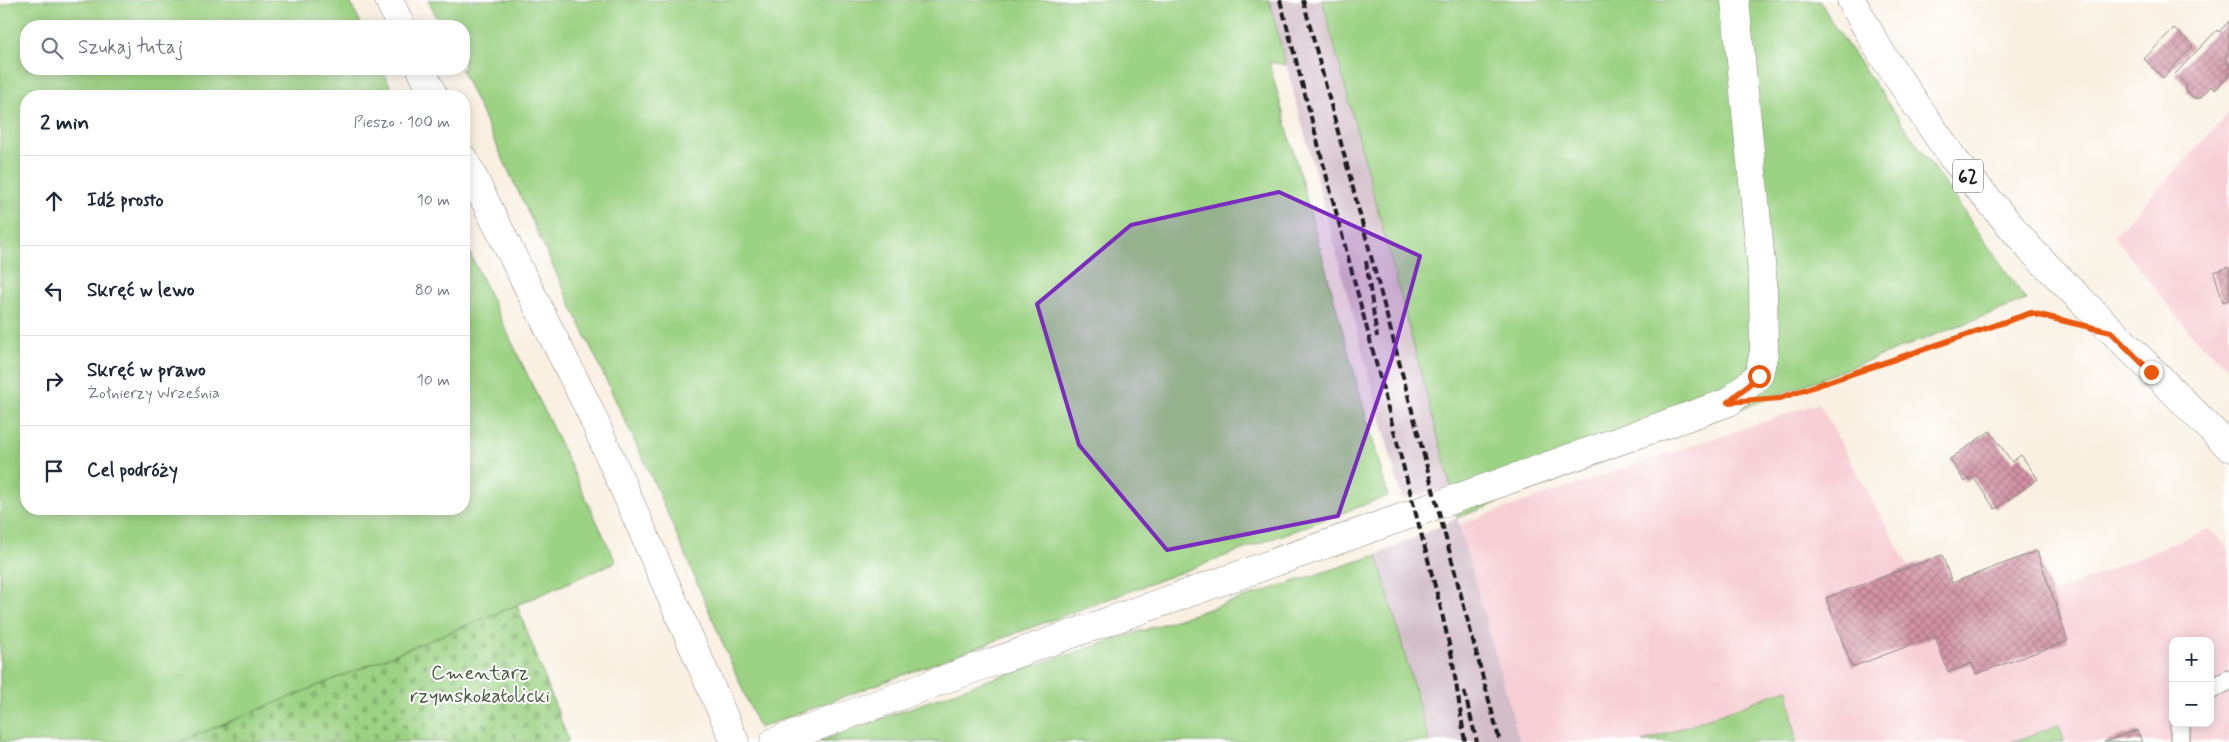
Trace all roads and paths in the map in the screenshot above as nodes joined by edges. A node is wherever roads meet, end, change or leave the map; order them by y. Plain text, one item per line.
1 (389, 0) edge
2 (1734, 0) edge
3 (1851, 0) edge
4 (398, 20) edge
5 (424, 75) edge
6 (431, 90) edge
7 (470, 171) edge
8 (2058, 320) dead end
9 (1728, 402) junction
10 (2229, 447) edge
11 (2229, 680) edge
12 (2214, 688) edge
13 (2180, 727) edge
14 (735, 742) edge
15 (774, 742) edge
16 (2180, 742) edge

1 - 4 street
2 - 9 street
3 - 10 street, 62
5 - 6 street
7 - 14 street
8 - 9 path
9 - 15 street
11 - 12 lane
13 - 16 lane

